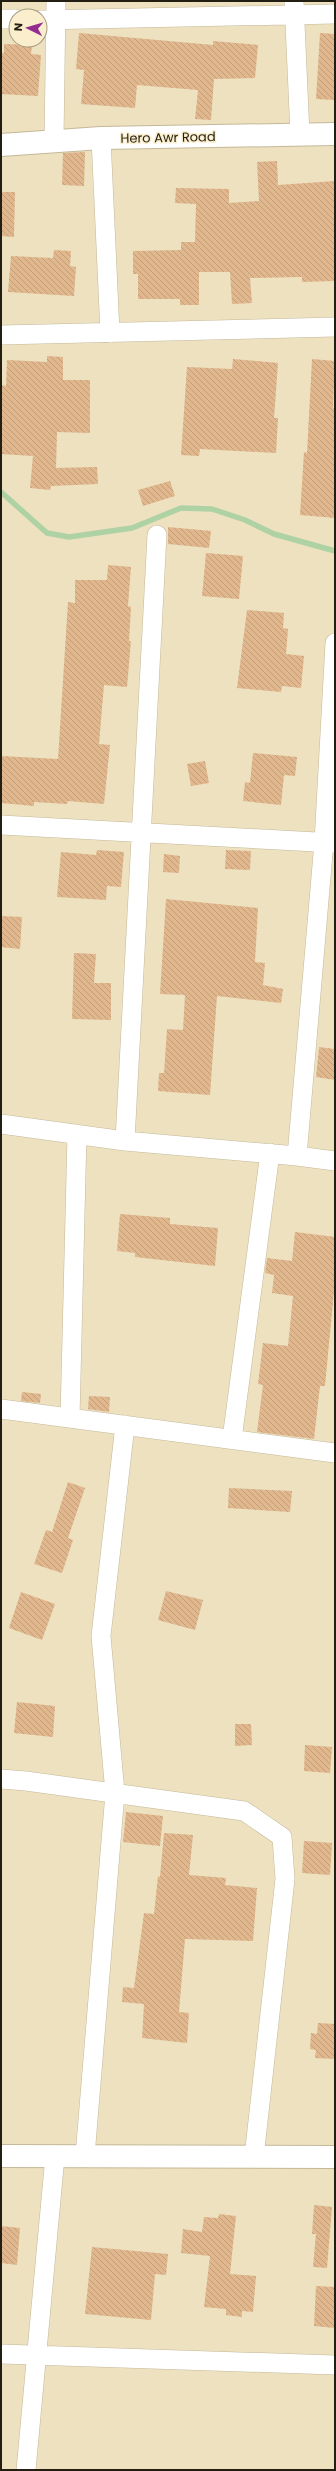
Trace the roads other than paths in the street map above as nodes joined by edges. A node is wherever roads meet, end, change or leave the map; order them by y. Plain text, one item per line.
1 (56, 1) edge
2 (294, 8) edge
3 (335, 14) edge
4 (48, 18) edge
5 (48, 20) edge
6 (48, 37) edge
7 (335, 134) edge
8 (300, 135) junction
9 (100, 138) junction
10 (54, 140) junction
11 (1, 145) edge
12 (335, 326) edge
13 (110, 333) junction
14 (1, 335) edge
15 (157, 534) dead end
16 (335, 643) edge
17 (1, 825) edge
18 (140, 834) junction
19 (330, 843) edge
20 (1, 1124) edge
21 (77, 1134) junction
22 (125, 1141) junction
23 (270, 1153) junction
24 (297, 1156) junction
25 (335, 1161) edge
26 (1, 1409) edge
27 (70, 1418) junction
28 (126, 1425) junction
29 (232, 1439) junction
30 (335, 1453) edge
31 (1, 1779) edge
32 (115, 1793) junction
33 (1, 2156) edge
34 (55, 2156) junction
35 (85, 2156) junction
36 (254, 2157) junction
37 (335, 2157) edge
38 (1, 2354) edge
39 (36, 2355) junction
40 (335, 2365) edge
41 (26, 2470) edge

1 - 4 street
2 - 3 street
2 - 5 street
2 - 8 street
6 - 10 street
7 - 8 main road, Hero Awr Road
8 - 9 main road, Hero Awr Road
9 - 10 main road, Hero Awr Road
9 - 13 street
10 - 11 main road, Hero Awr Road
12 - 13 street
13 - 14 street
15 - 18 street
16 - 19 street
17 - 18 street
18 - 19 street
18 - 22 street
19 - 24 street
20 - 21 street
21 - 22 street
21 - 27 street
22 - 23 street
23 - 24 street
23 - 29 street
24 - 25 street
26 - 27 street
27 - 28 street
28 - 29 street
28 - 32 street
29 - 30 street
31 - 32 street
32 - 35 street
32 - 36 street
33 - 34 main road
34 - 35 main road
34 - 39 street
35 - 36 main road
36 - 37 main road
38 - 39 street
39 - 40 street
39 - 41 street

